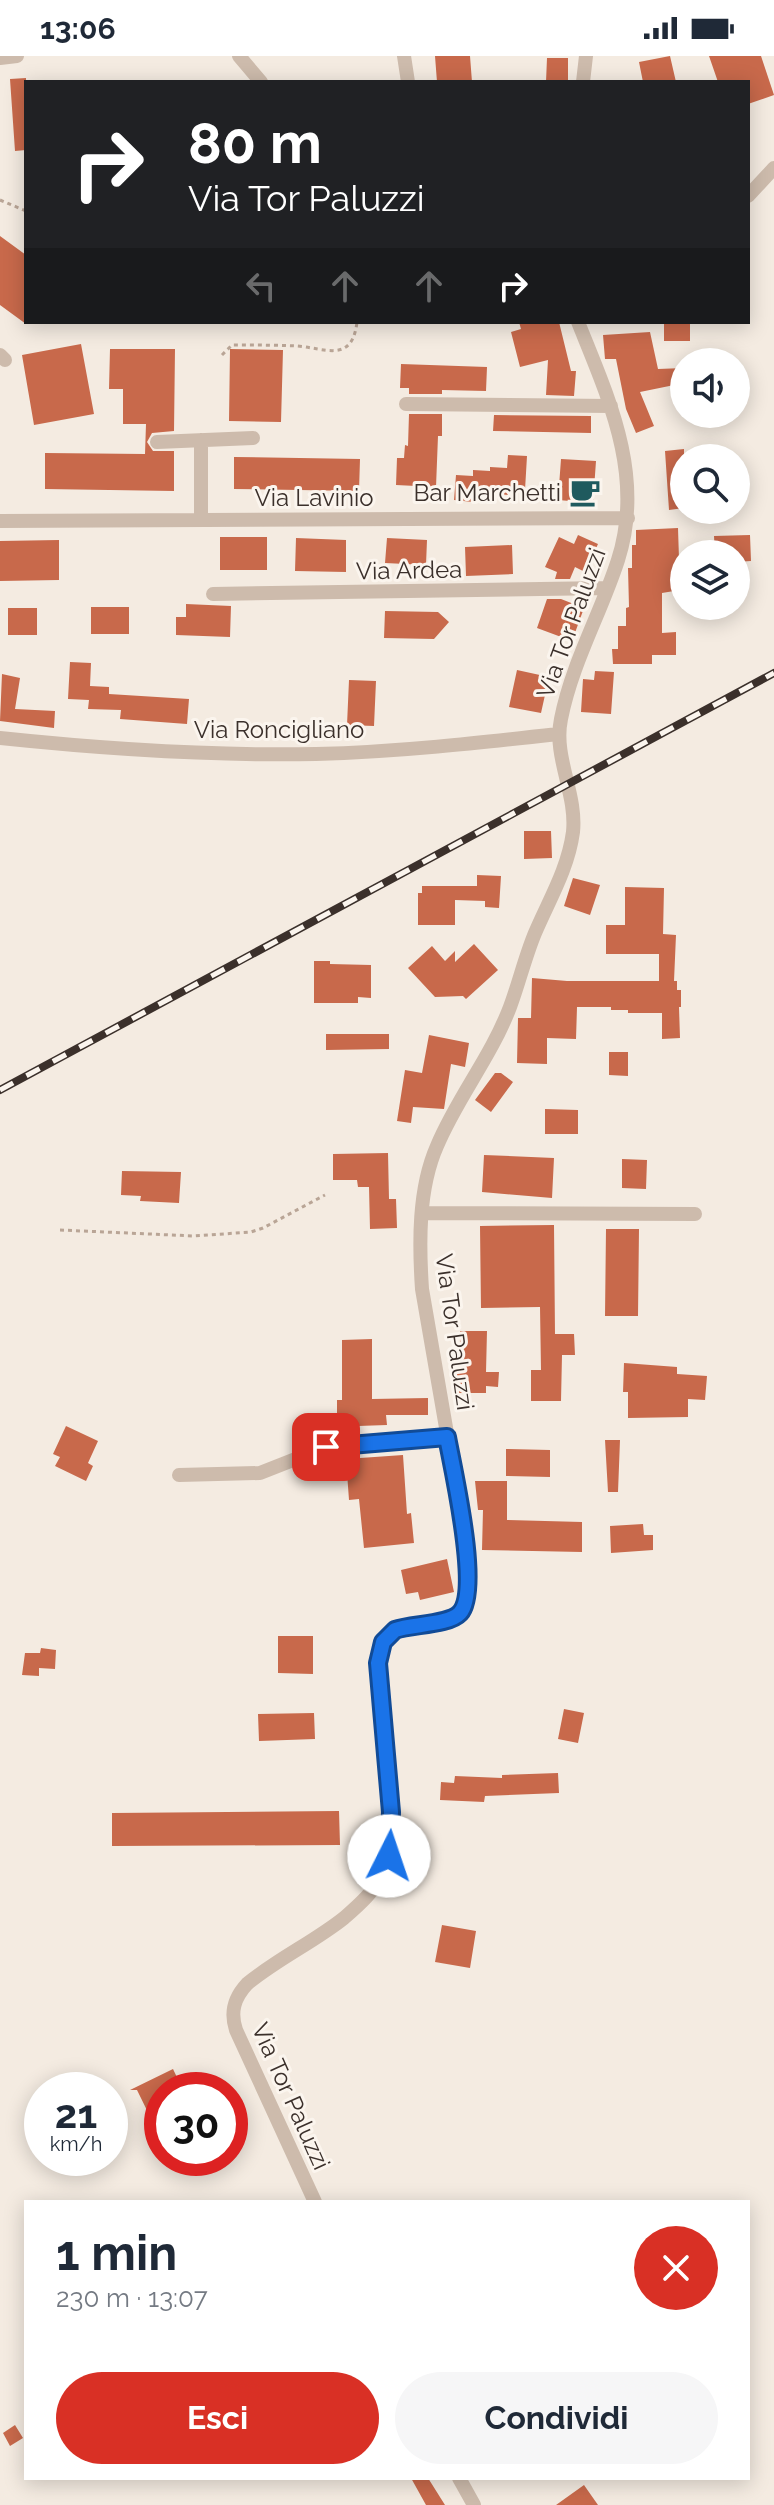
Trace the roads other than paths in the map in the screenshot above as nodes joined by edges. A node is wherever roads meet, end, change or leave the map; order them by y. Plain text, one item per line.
1 (17, 56) edge
2 (239, 56) edge
3 (404, 56) edge
4 (586, 56) edge
5 (0, 58) edge
6 (259, 80) edge
7 (408, 80) edge
8 (583, 80) edge
9 (774, 168) edge
10 (750, 194) edge
11 (579, 324) edge
12 (406, 404) dead end
13 (611, 406) junction
14 (253, 438) dead end
15 (201, 440) junction
16 (157, 442) dead end
17 (628, 518) junction
18 (201, 519) junction
19 (0, 521) edge
20 (606, 588) junction
21 (213, 594) dead end
22 (558, 734) junction
23 (0, 738) edge
24 (423, 1213) junction
25 (695, 1214) dead end
26 (447, 1437) junction
27 (179, 1475) dead end
28 (314, 2200) edge
29 (460, 2480) edge
30 (474, 2505) edge

1 - 5 street
2 - 6 street
3 - 7 street
4 - 8 street
9 - 10 street
11 - 13 street, Via Tor Paluzzi
12 - 13 street
13 - 17 street, Via Tor Paluzzi
14 - 15 street
15 - 16 street
15 - 18 street
17 - 18 street, Via Lavinio
17 - 20 street, Via Tor Paluzzi
18 - 19 street, Via Lavinio
20 - 21 street, Via Ardea
20 - 22 street, Via Tor Paluzzi
22 - 23 street, Via Roncigliano
22 - 24 street, Via Tor Paluzzi
24 - 25 street
24 - 26 street, Via Tor Paluzzi
26 - 27 street
26 - 28 street, Via Tor Paluzzi
29 - 30 street

